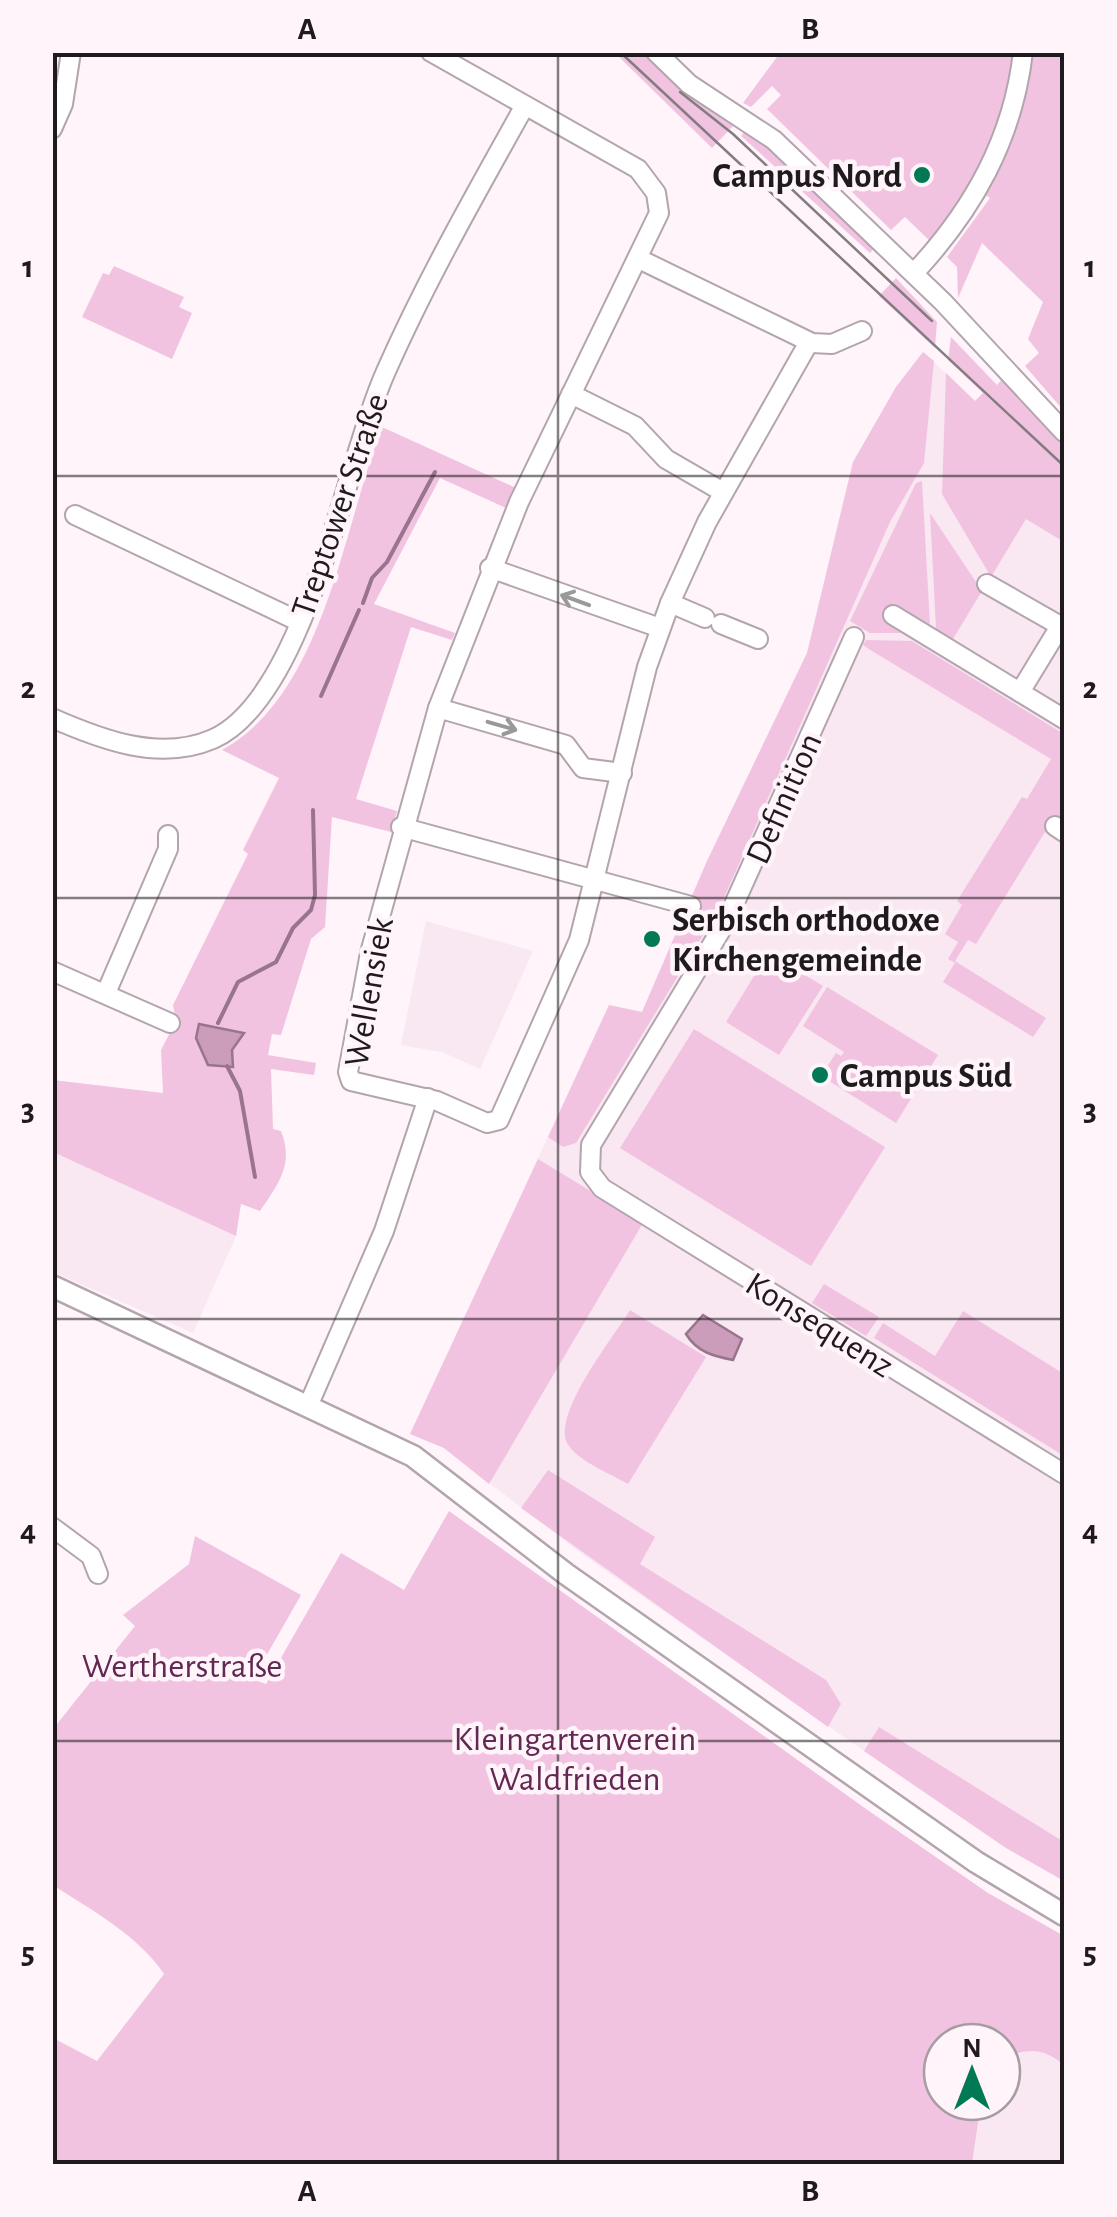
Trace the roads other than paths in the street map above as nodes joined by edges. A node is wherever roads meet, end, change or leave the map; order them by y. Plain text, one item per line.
1 (71, 52) edge
2 (432, 52) edge
3 (656, 52) edge
4 (1022, 52) edge
5 (524, 107) junction
6 (52, 129) edge
7 (638, 260) junction
8 (914, 273) junction
9 (862, 331) dead end
10 (808, 342) junction
11 (571, 394) junction
12 (1064, 432) edge
13 (723, 492) junction
14 (75, 515) dead end
15 (490, 568) junction
16 (987, 584) dead end
17 (670, 603) junction
18 (894, 614) dead end
19 (300, 622) junction
20 (660, 628) junction
21 (1062, 628) edge
22 (854, 636) dead end
23 (758, 639) dead end
24 (1020, 692) junction
25 (438, 708) junction
26 (52, 718) edge
27 (1064, 720) edge
28 (622, 773) junction
29 (401, 826) junction
30 (168, 835) dead end
31 (597, 881) junction
32 (690, 906) dead end
33 (52, 970) edge
34 (106, 993) junction
35 (170, 1024) dead end
36 (428, 1098) junction
37 (588, 1164) joint
38 (52, 1286) edge
39 (309, 1404) junction
40 (1064, 1474) edge
41 (52, 1527) edge
42 (98, 1574) dead end
43 (1064, 1915) edge

1 - 6 street
2 - 5 street
3 - 8 street
4 - 8 street
5 - 7 street, Wellensiek
5 - 19 street, Treptower Straße
7 - 10 street
7 - 11 street, Wellensiek
8 - 12 street
9 - 10 street
10 - 13 street, Wellensiek
11 - 13 street
11 - 15 street, Wellensiek
13 - 17 street, Wellensiek
14 - 19 street
20 -> 15 street
15 - 25 street, Wellensiek
16 - 21 street
17 - 20 street, Wellensiek
17 - 23 street
18 - 24 street
19 - 26 street, Treptower Straße
20 - 28 street, Wellensiek
21 - 24 street
22 - 37 street, Definition
24 - 27 street
25 -> 28 street
25 - 29 street, Wellensiek
28 - 31 street, Wellensiek
29 - 31 street
29 - 36 street, Wellensiek
30 - 34 street
31 - 32 street
31 - 36 street, Wellensiek
33 - 34 street
34 - 35 street
36 - 39 street
37 - 40 street, Konsequenz
38 - 39 main road
39 - 43 main road
41 - 42 street

